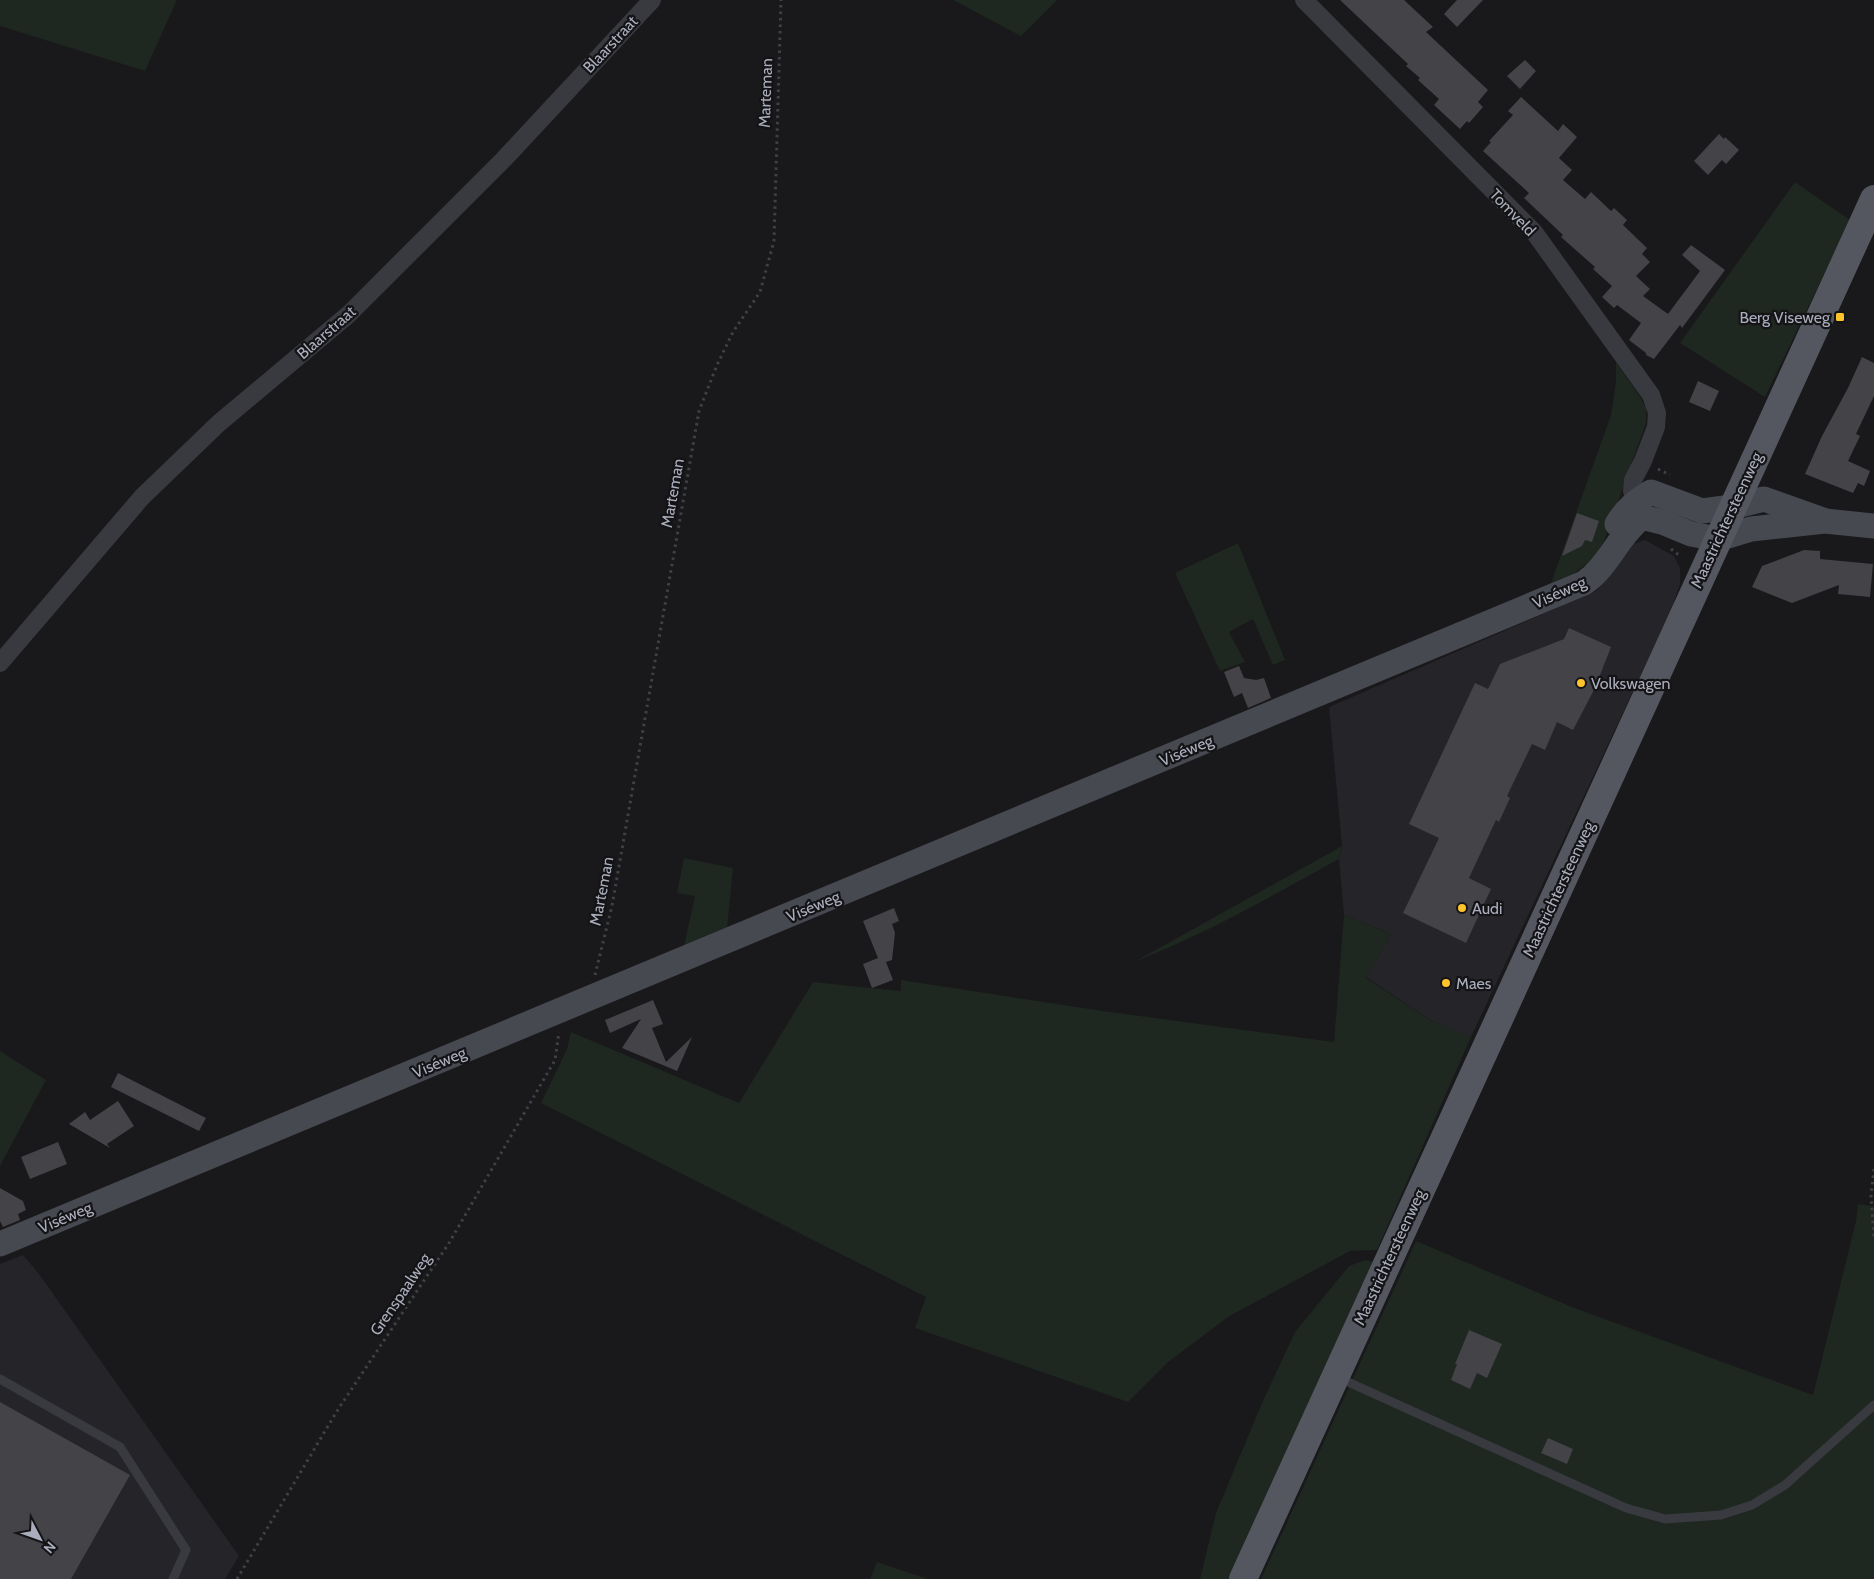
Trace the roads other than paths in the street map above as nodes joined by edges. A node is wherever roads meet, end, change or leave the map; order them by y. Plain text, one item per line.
1 (652, 0) edge
2 (1304, 0) edge
3 (1874, 199) edge
4 (1643, 504) junction
5 (1732, 507) junction
6 (1825, 521) junction
7 (1874, 526) edge
8 (1718, 539) junction
9 (0, 663) edge
10 (0, 1244) edge
11 (1335, 1376) junction
12 (0, 1379) edge
13 (1874, 1405) edge
14 (173, 1579) edge
15 (1243, 1579) edge

1 - 9 street, Blaarstraat
2 - 4 street, Tomveld
3 - 5 main road, Maastrichtersteenweg
4 - 5 main road
4 - 8 main road
4 - 10 main road, Viséweg
5 - 6 main road
5 - 8 main road, Maastrichtersteenweg
6 - 7 main road
6 - 8 main road
8 - 11 main road, Maastrichtersteenweg
11 - 13 lane
11 - 15 main road, Maastrichtersteenweg
12 - 14 lane

